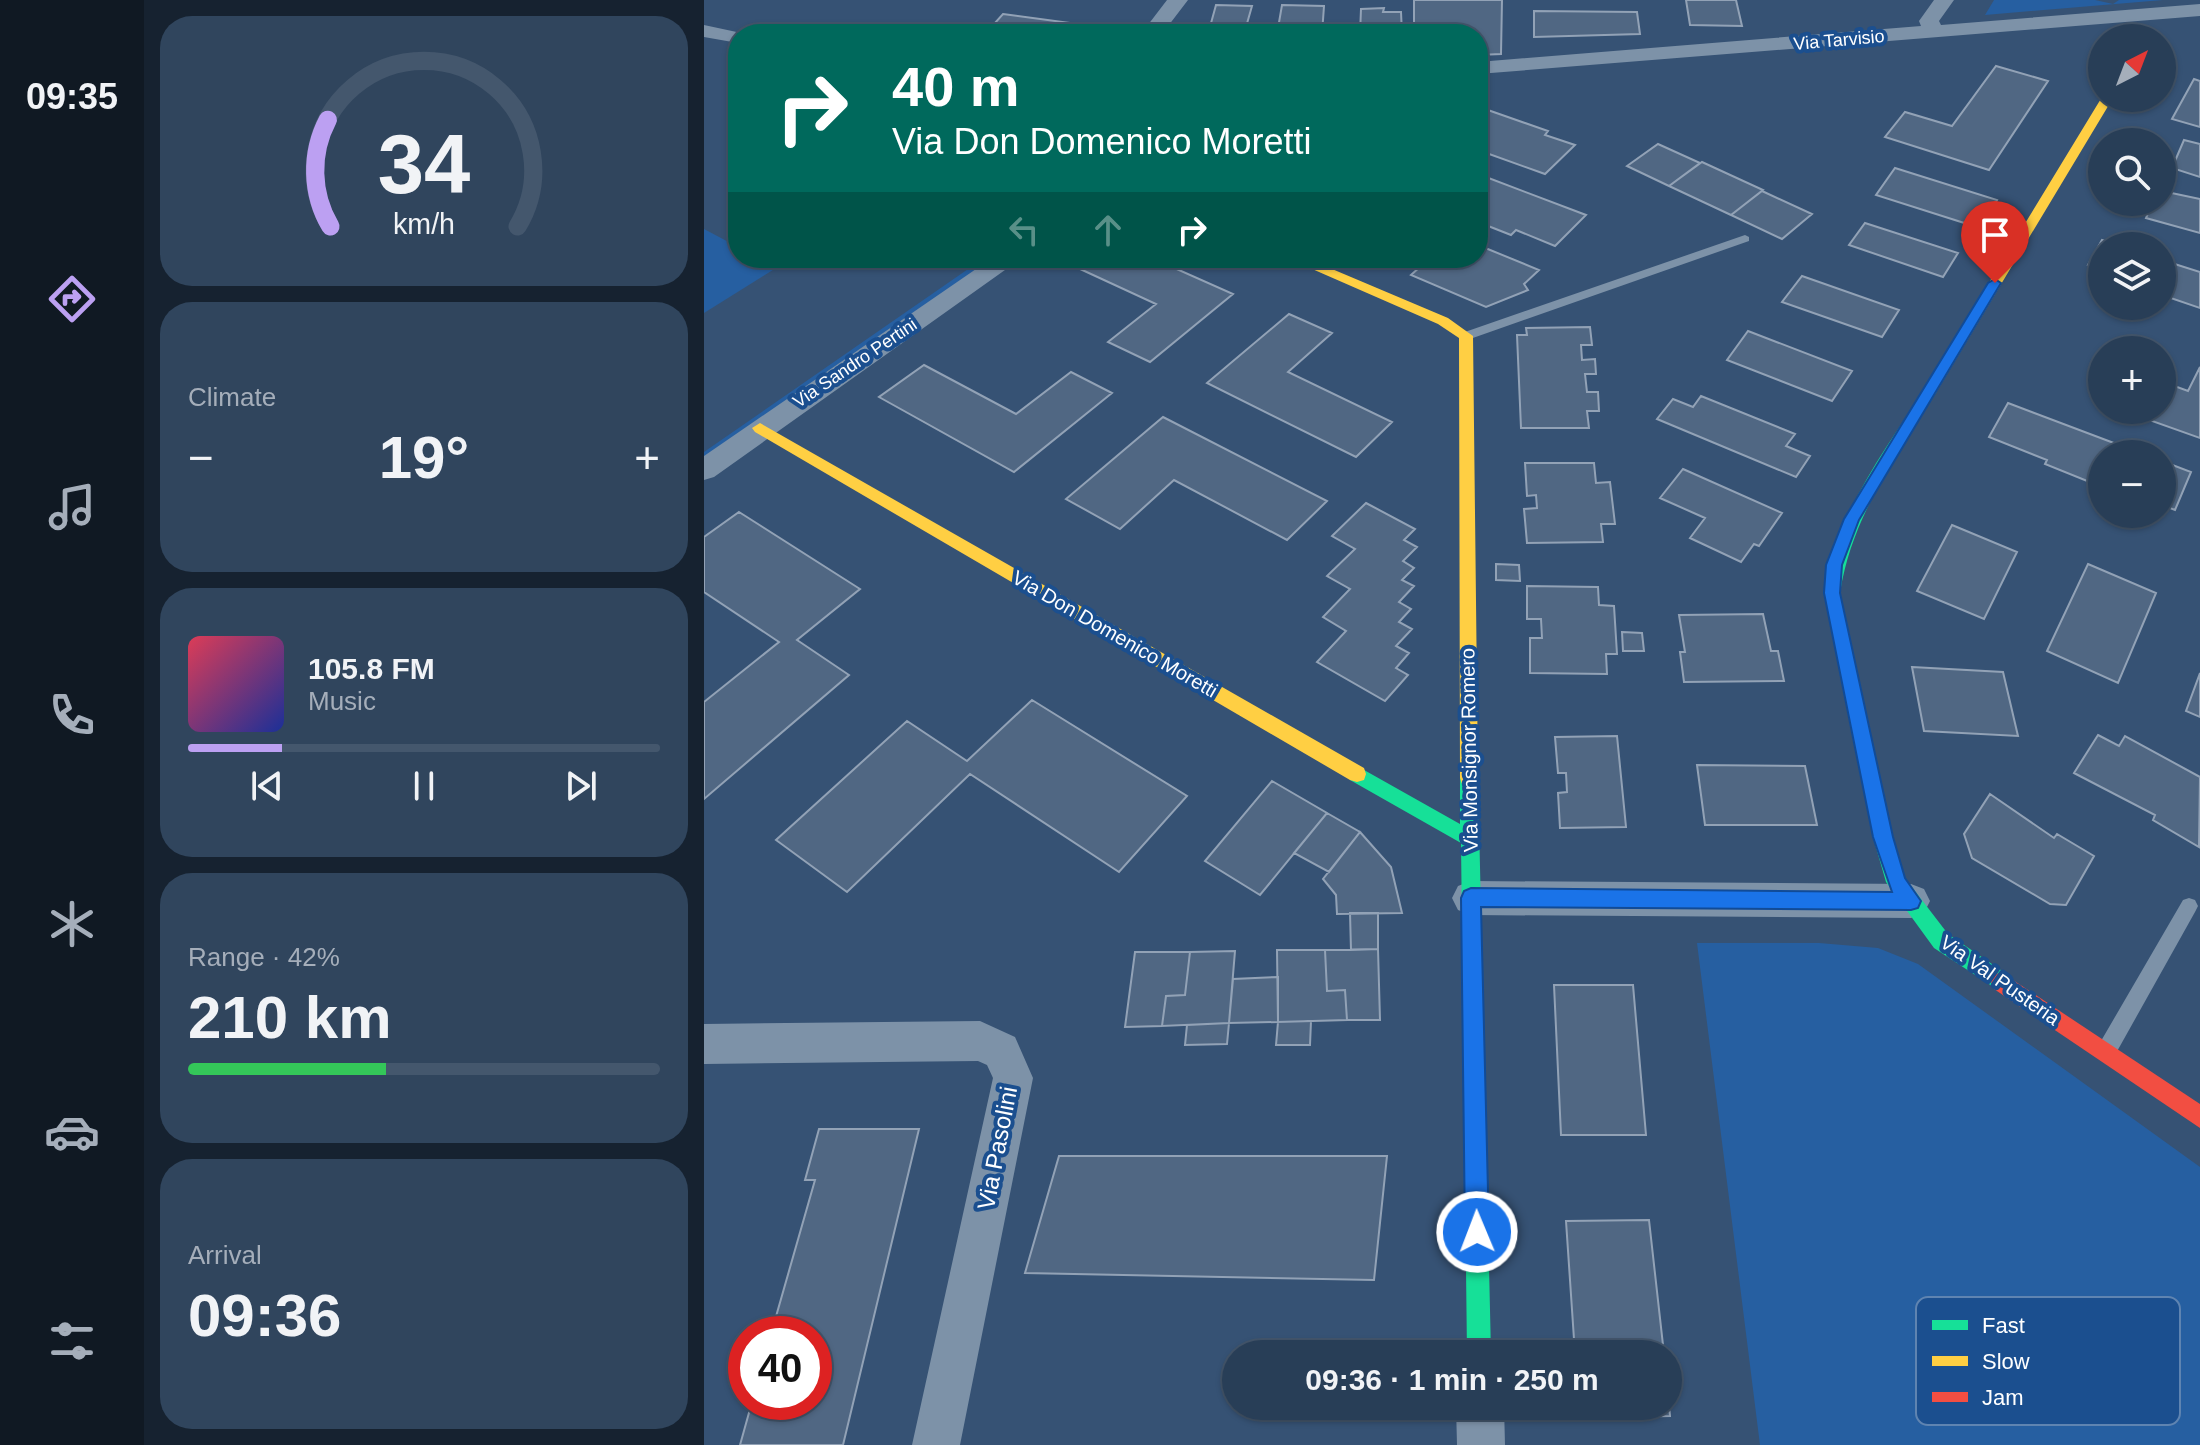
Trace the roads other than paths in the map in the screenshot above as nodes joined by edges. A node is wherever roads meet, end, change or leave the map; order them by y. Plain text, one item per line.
1 (1178, 0) edge
2 (1944, 0) edge
3 (2200, 10) edge
4 (2171, 12) junction
5 (1159, 24) edge
6 (2159, 24) edge
7 (704, 31) edge
8 (1935, 32) junction
9 (728, 35) edge
10 (1488, 67) edge
11 (2099, 112) edge
12 (1745, 239) dead end
13 (994, 268) edge
14 (1318, 268) edge
15 (1466, 336) junction
16 (760, 428) junction
17 (704, 470) edge
18 (1470, 839) junction
19 (1471, 898) junction
20 (1911, 901) junction
21 (2189, 906) dead end
22 (704, 1044) edge
23 (2105, 1053) junction
24 (2200, 1117) edge
25 (1479, 1340) edge
26 (1480, 1420) edge
27 (936, 1445) edge
28 (1481, 1445) edge

1 - 5 street
2 - 8 street
3 - 4 street, Via Tarvisio
4 - 6 street
4 - 8 street, Via Tarvisio
7 - 9 street
8 - 10 street, Via Tarvisio
11 - 20 street, Via Val Pusteria
12 - 15 lane
13 - 16 street, Via Sandro Pertini
14 - 15 street
15 - 18 street, Via Monsignor Romero
16 - 17 street, Via Sandro Pertini
16 - 18 street, Via Don Domenico Moretti
18 - 19 street, Via Monsignor Romero
19 - 20 street
19 - 25 street, Via Monsignor Romero
20 - 23 street, Via Val Pusteria
21 - 23 lane
22 - 27 street, Via Pasolini
23 - 24 street, Via Val Pusteria
26 - 28 street

